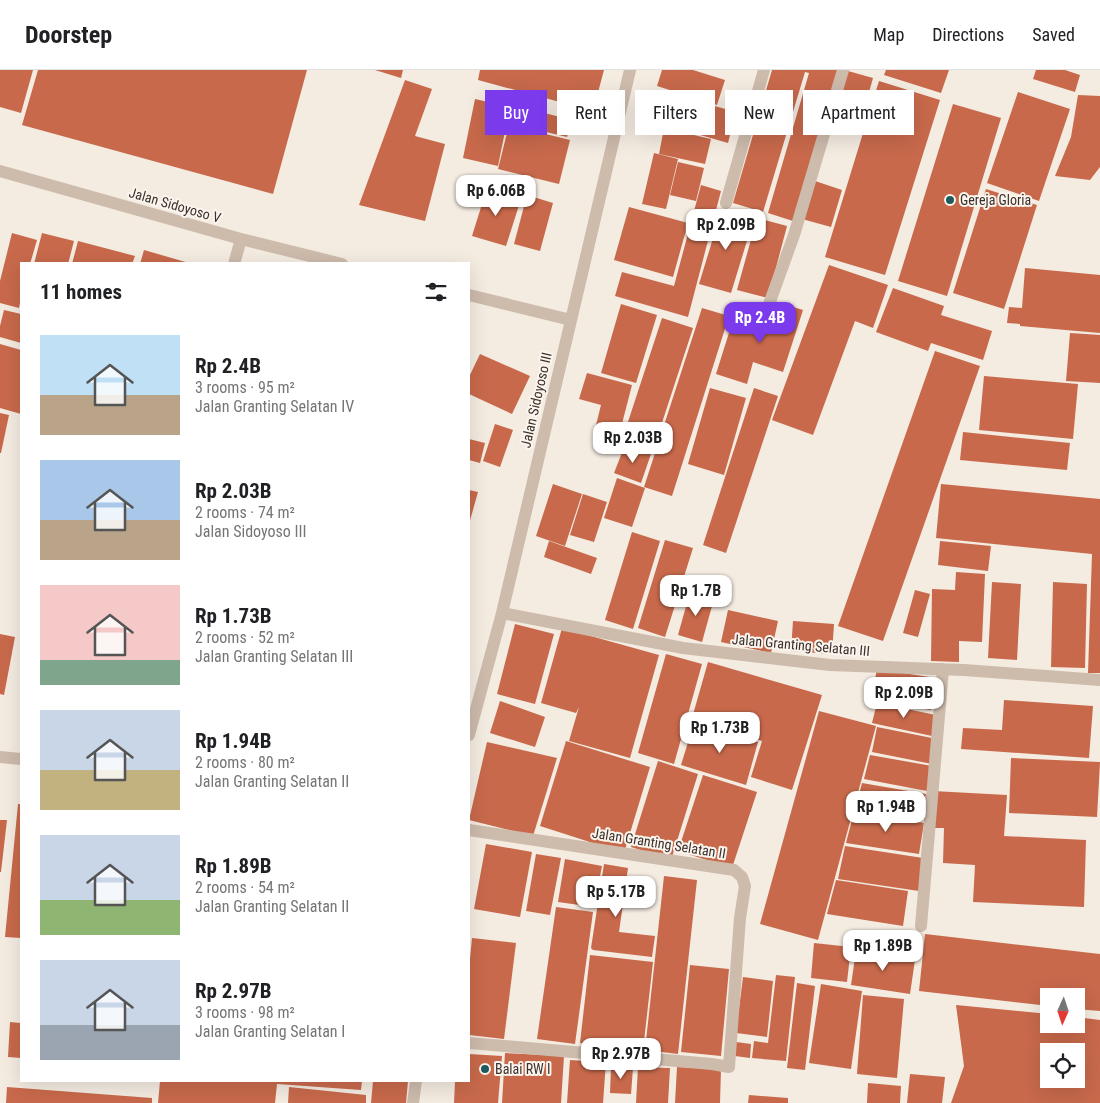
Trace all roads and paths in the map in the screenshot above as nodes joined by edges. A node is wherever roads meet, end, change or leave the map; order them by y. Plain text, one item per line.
1 (630, 70) edge
2 (764, 70) edge
3 (843, 70) edge
4 (0, 171) edge
5 (726, 203) dead end
6 (241, 239) junction
7 (235, 262) edge
8 (334, 262) edge
9 (470, 295) edge
10 (571, 320) junction
11 (762, 320) dead end
12 (502, 613) junction
13 (943, 669) junction
14 (1100, 680) edge
15 (470, 732) edge
16 (0, 757) edge
17 (20, 759) edge
18 (470, 830) edge
19 (921, 926) dead end
20 (470, 1043) edge
21 (416, 1082) edge
22 (413, 1103) edge

1 - 10 street, Jalan Sidoyoso III
2 - 5 street
3 - 11 street
4 - 6 street, Jalan Sidoyoso V
6 - 7 street
6 - 8 street, Jalan Sidoyoso V
9 - 10 street
10 - 12 street, Jalan Sidoyoso III
12 - 13 street, Jalan Granting Selatan III
12 - 15 street, Jalan Sidoyoso III
13 - 14 street, Jalan Granting Selatan III
13 - 19 street
16 - 17 street
18 - 20 street, Jalan Granting Selatan II
21 - 22 street

